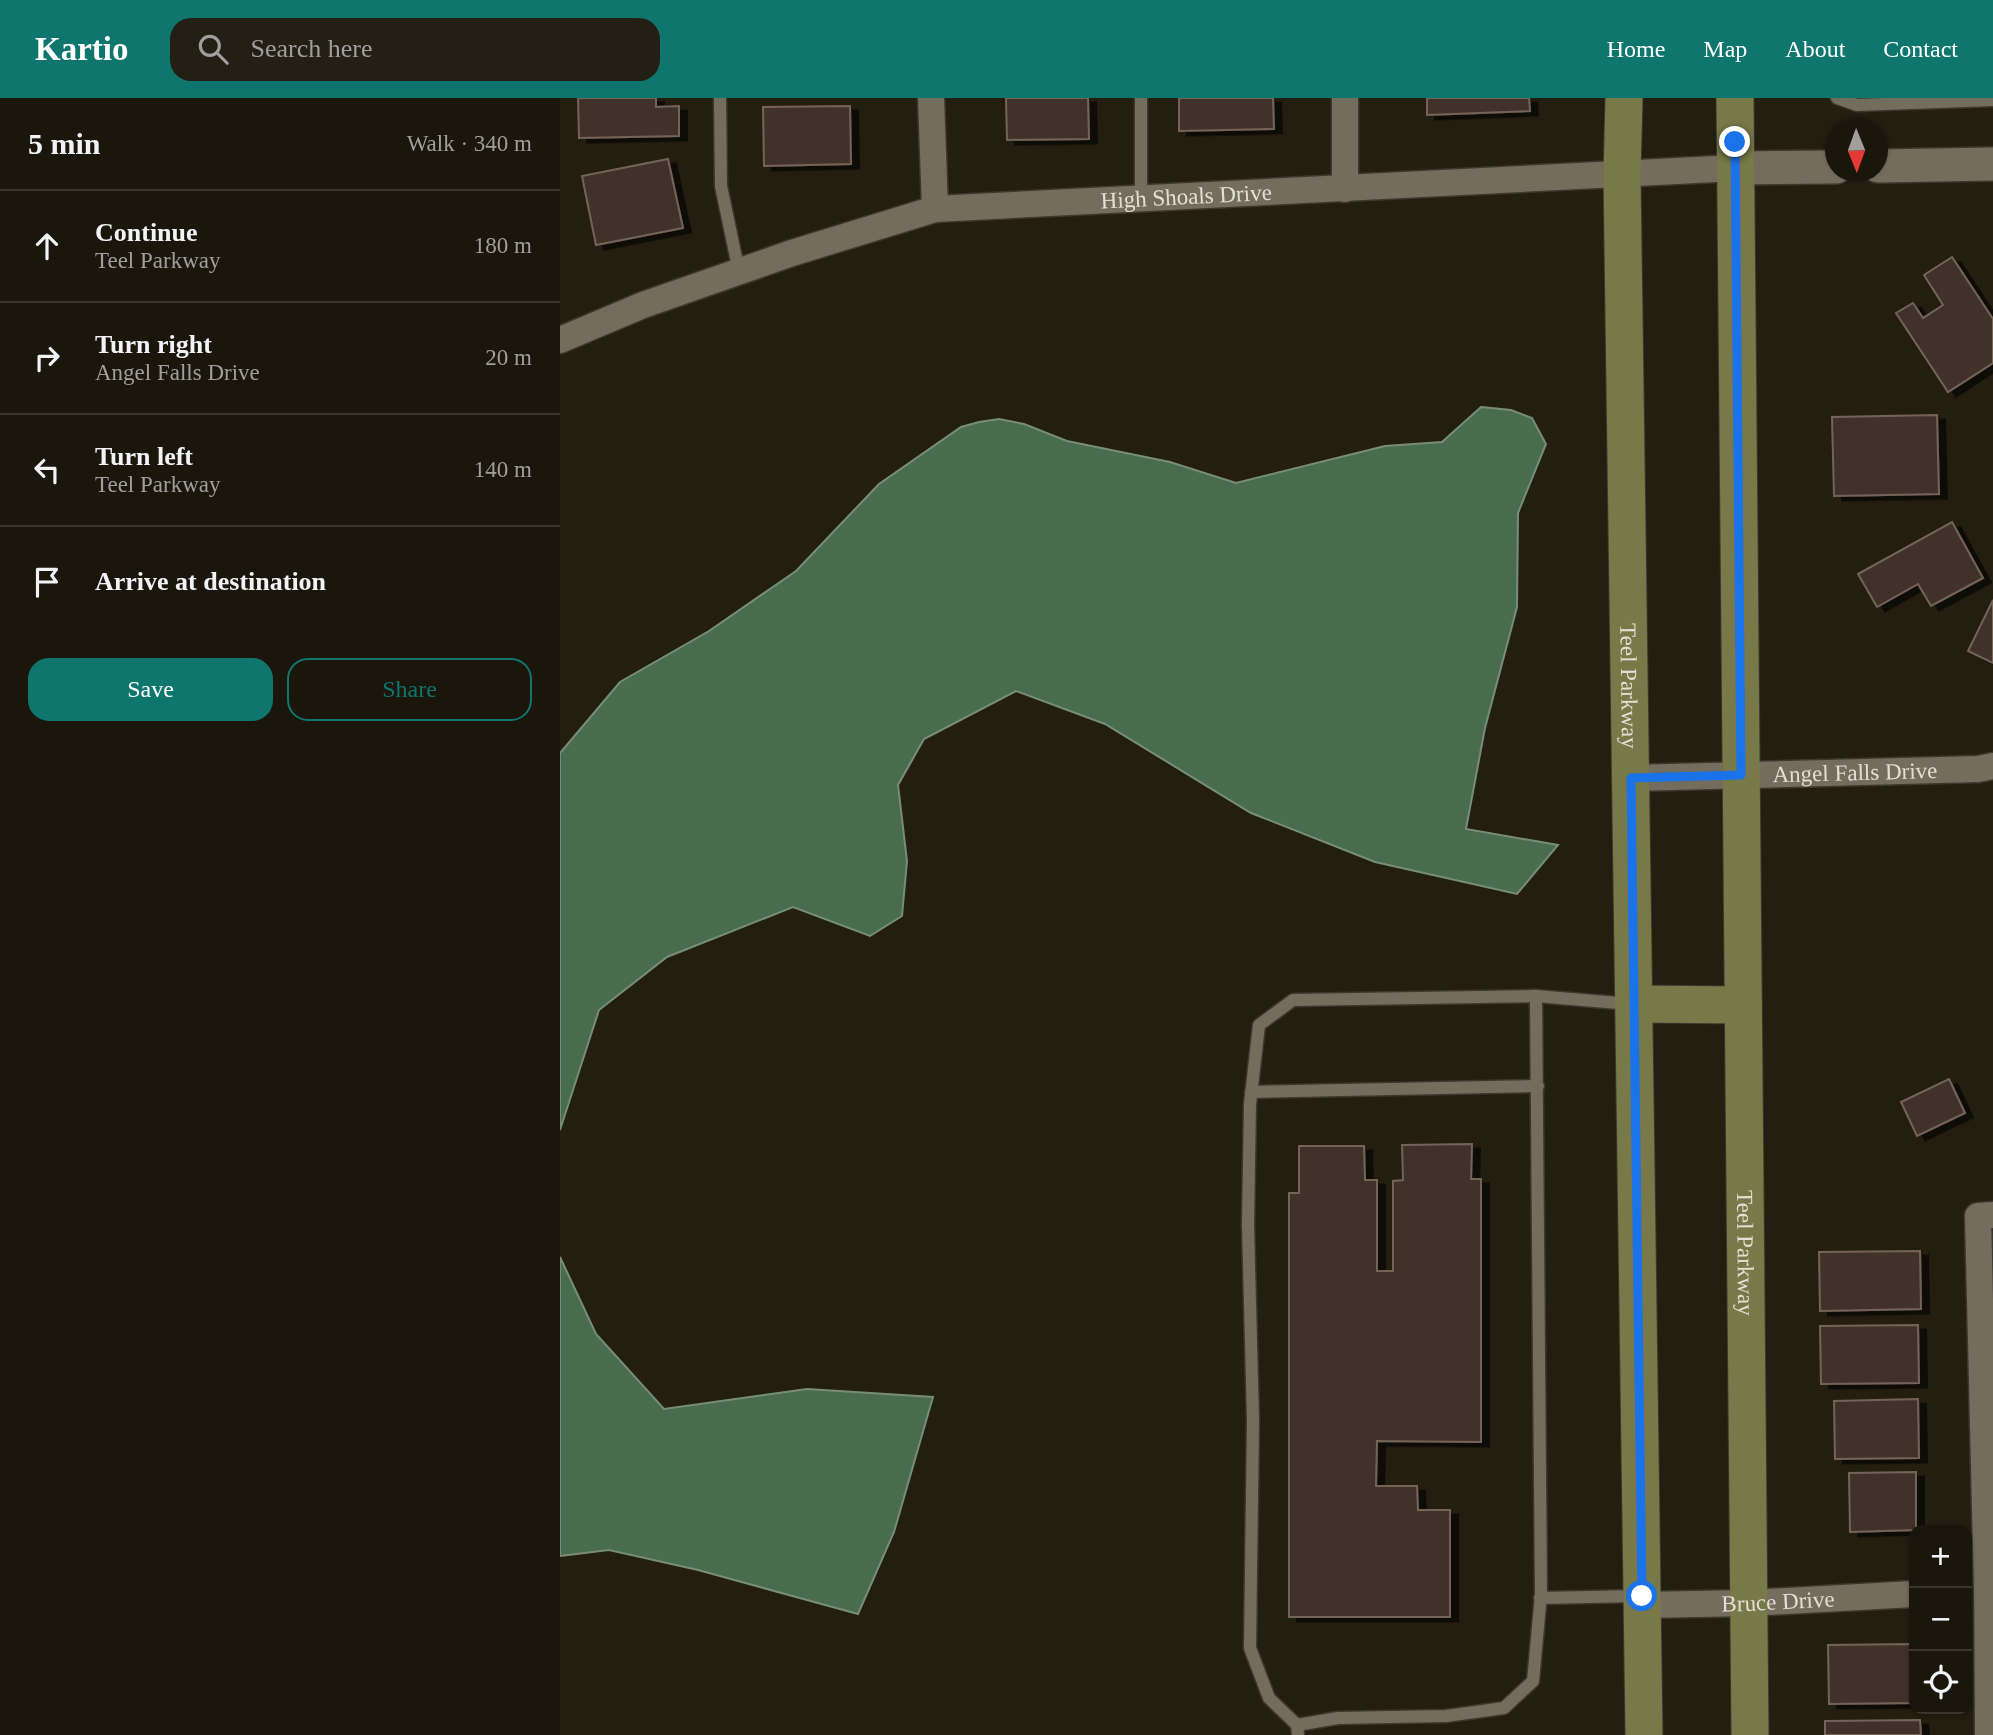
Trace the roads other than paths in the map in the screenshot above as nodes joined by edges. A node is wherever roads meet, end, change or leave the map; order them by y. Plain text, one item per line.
1 (720, 98) edge
2 (931, 98) edge
3 (1141, 98) edge
4 (1345, 98) edge
5 (1623, 98) edge
6 (1735, 98) edge
7 (1837, 98) edge
8 (1993, 100) edge
9 (1993, 164) edge
10 (1888, 166) edge
11 (1825, 167) edge
12 (1735, 169) junction
13 (1622, 175) junction
14 (1345, 189) junction
15 (1141, 199) junction
16 (935, 209) junction
17 (739, 272) junction
18 (560, 340) edge
19 (1993, 766) edge
20 (1741, 775) junction
21 (1631, 778) junction
22 (1536, 996) junction
23 (1634, 1004) junction
24 (1743, 1005) junction
25 (1538, 1086) junction
26 (1251, 1093) junction
27 (1986, 1216) edge
28 (1982, 1590) edge
29 (1909, 1594) edge
30 (1541, 1598) junction
31 (1642, 1601) junction
32 (1749, 1603) junction
33 (1298, 1730) edge
34 (1644, 1735) edge
35 (1750, 1735) edge
36 (1988, 1735) edge

1 - 17 lane
2 - 16 street
3 - 15 lane
4 - 14 street
5 - 13 main road, Teel Parkway
6 - 12 main road, Teel Parkway
7 - 8 lane
9 - 10 street
11 - 12 street, High Shoals Drive
12 - 13 street, High Shoals Drive
12 - 20 main road, Teel Parkway
13 - 14 street, High Shoals Drive
13 - 21 main road, Teel Parkway
14 - 15 street, High Shoals Drive
15 - 16 street, High Shoals Drive
16 - 17 street, High Shoals Drive
17 - 18 street, High Shoals Drive
19 - 20 street, Angel Falls Drive
20 - 21 street, Angel Falls Drive
20 - 24 main road, Teel Parkway
21 - 23 main road, Teel Parkway
22 - 23 lane
22 - 25 lane
22 - 26 lane
23 - 24 main road
23 - 31 main road, Teel Parkway
24 - 32 main road, Teel Parkway
25 - 26 lane
25 - 30 lane
26 - 33 lane
27 - 28 street
28 - 36 street
29 - 32 street, Bruce Drive
30 - 31 lane
30 - 33 lane
31 - 32 street, Bruce Drive
31 - 34 main road, Teel Parkway
32 - 35 main road, Teel Parkway

